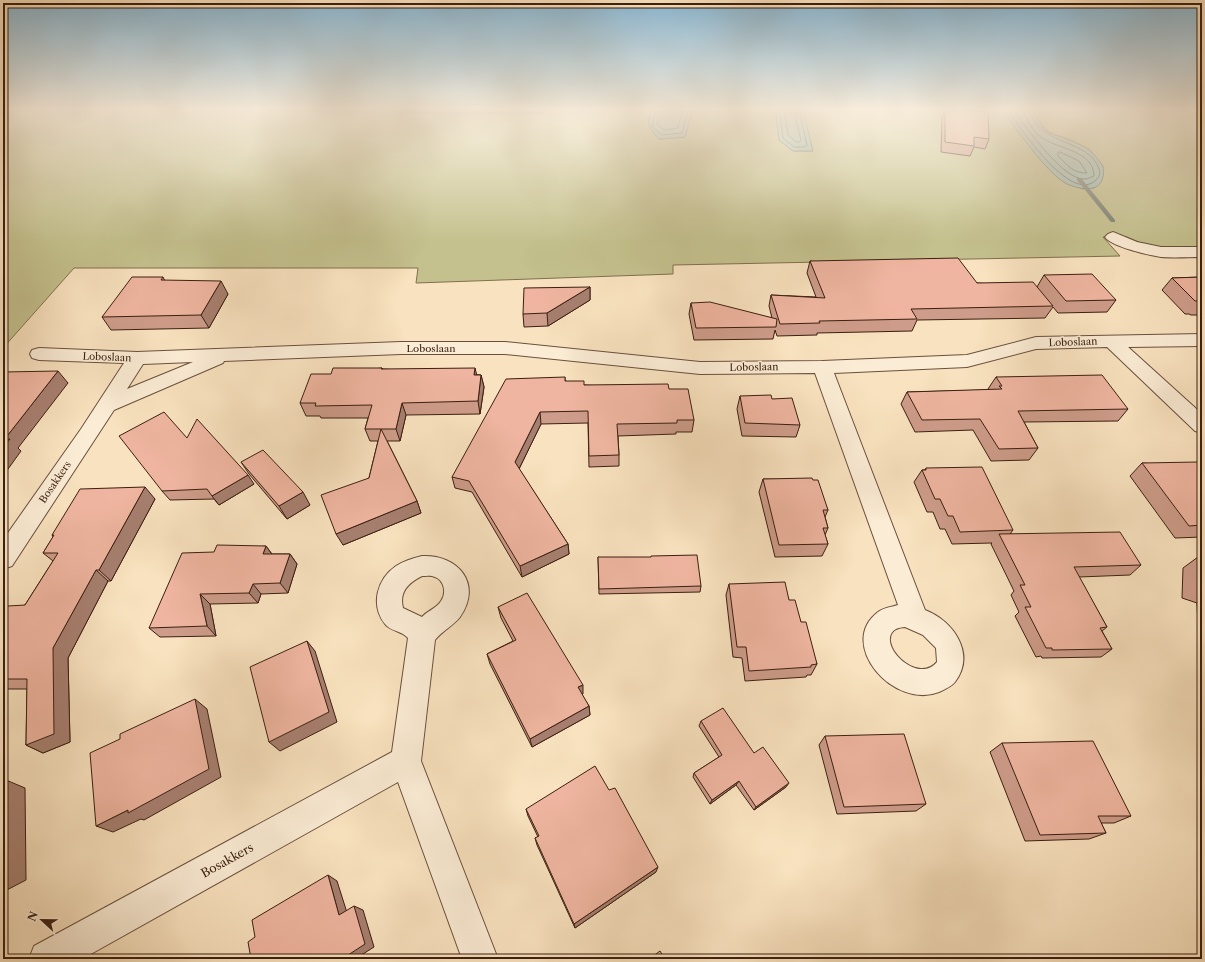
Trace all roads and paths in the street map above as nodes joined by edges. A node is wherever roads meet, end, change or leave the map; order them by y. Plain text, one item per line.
1 (1113, 237) dead end
2 (1202, 252) edge
3 (1202, 340) edge
4 (1111, 341) junction
5 (39, 354) dead end
6 (227, 354) junction
7 (137, 358) junction
8 (822, 367) junction
9 (109, 406) junction
10 (1202, 426) edge
11 (3, 559) edge
12 (915, 617) dead end
13 (422, 635) dead end
14 (406, 761) junction
15 (47, 959) edge
16 (480, 959) edge

1 - 2 street
3 - 4 street, Loboslaan
4 - 8 street, Loboslaan
4 - 10 street, Loboslaan
5 - 7 street, Loboslaan
6 - 7 street, Loboslaan
6 - 8 street, Loboslaan
6 - 9 street, Bosakkers
7 - 9 street, Bosakkers
8 - 12 street
9 - 11 street, Bosakkers
13 - 14 street
14 - 15 street, Bosakkers
14 - 16 street

